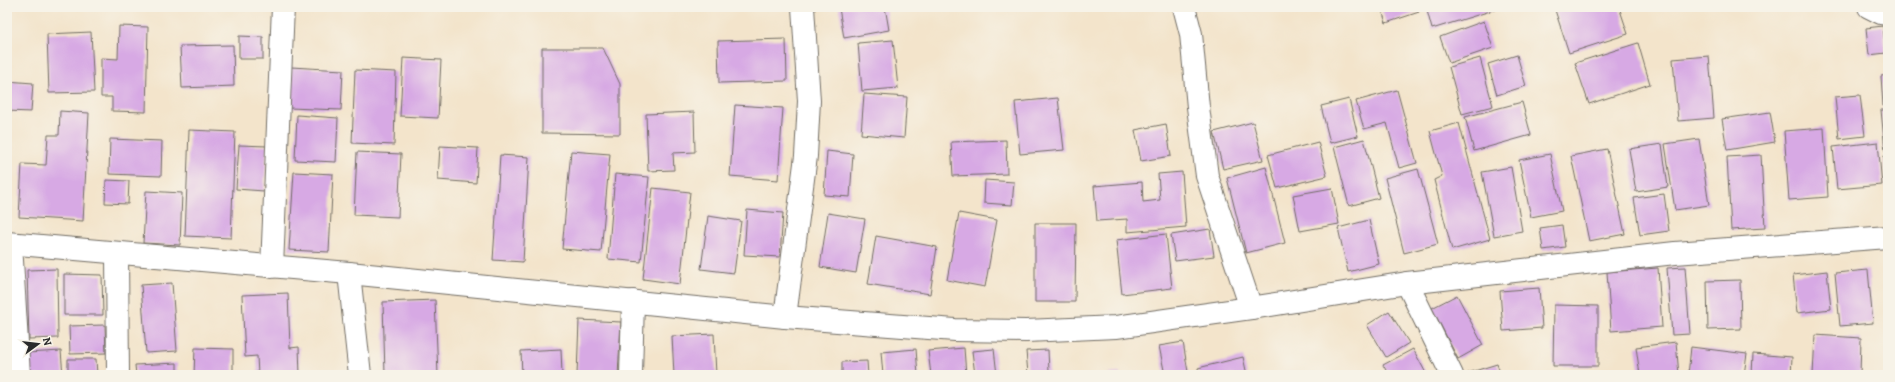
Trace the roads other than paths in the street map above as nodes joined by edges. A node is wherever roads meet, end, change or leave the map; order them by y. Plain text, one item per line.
1 (283, 7) edge
2 (803, 7) edge
3 (1184, 7) edge
4 (1869, 7) edge
5 (1888, 14) edge
6 (1888, 237) edge
7 (9, 243) edge
8 (117, 253) junction
9 (272, 267) junction
10 (349, 273) junction
11 (1407, 283) junction
12 (633, 301) junction
13 (1251, 308) junction
14 (785, 317) junction
15 (19, 375) edge
16 (118, 375) edge
17 (360, 375) edge
18 (631, 375) edge
19 (1452, 375) edge

1 - 9 street
2 - 14 street
3 - 13 street
4 - 5 street
6 - 11 street
7 - 8 street
7 - 15 street
8 - 9 street
8 - 16 street
9 - 10 street
10 - 12 street
10 - 17 street
11 - 13 street
11 - 19 street
12 - 14 street
12 - 18 street
13 - 14 street

